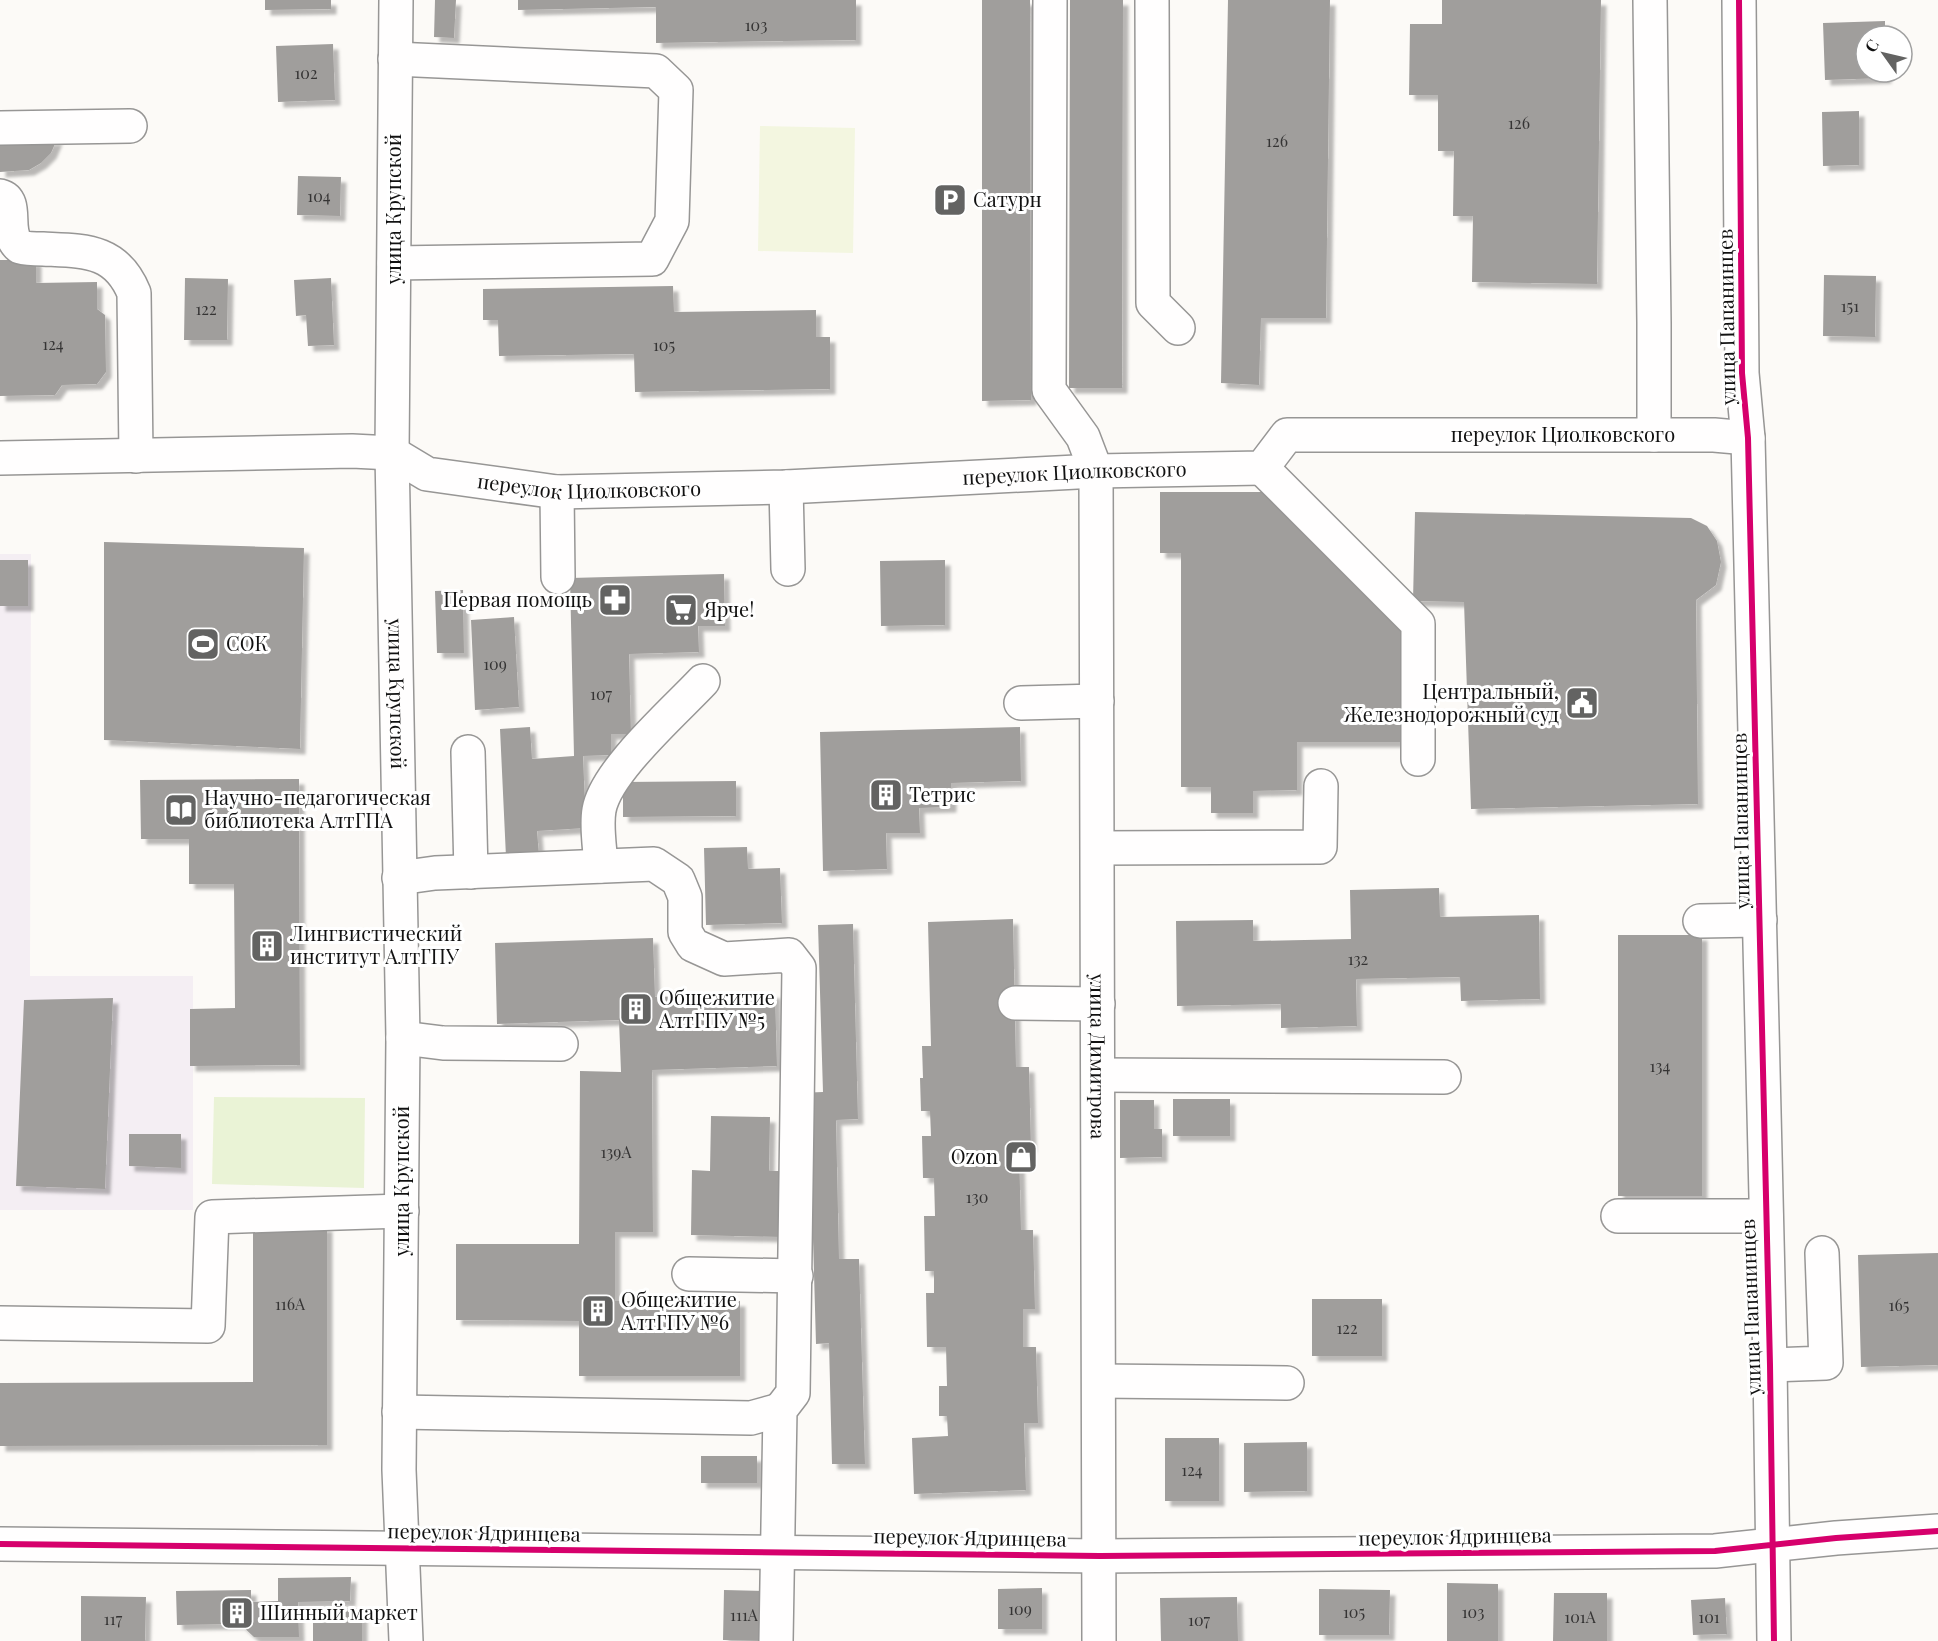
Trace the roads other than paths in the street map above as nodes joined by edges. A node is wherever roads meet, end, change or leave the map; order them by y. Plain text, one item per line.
1 (396, 0) edge
2 (1050, 0) edge
3 (1152, 0) edge
4 (1650, 0) edge
5 (1739, 0) edge
6 (395, 59) junction
7 (130, 126) dead end
8 (0, 128) edge
9 (0, 196) edge
10 (394, 263) junction
11 (1178, 328) dead end
12 (1654, 435) junction
13 (1748, 438) junction
14 (392, 453) junction
15 (136, 456) junction
16 (0, 458) edge
17 (1262, 468) junction
18 (1096, 471) junction
19 (786, 487) junction
20 (557, 492) junction
21 (788, 569) dead end
22 (558, 577) dead end
23 (704, 681) dead end
24 (1097, 701) junction
25 (1021, 703) dead end
26 (468, 752) dead end
27 (1418, 759) dead end
28 (1321, 786) dead end
29 (1098, 848) junction
30 (601, 866) junction
31 (471, 872) junction
32 (399, 878) junction
33 (1760, 920) junction
34 (1700, 921) dead end
35 (1015, 1003) dead end
36 (1098, 1004) junction
37 (403, 1038) junction
38 (561, 1044) dead end
39 (1099, 1075) junction
40 (1444, 1077) dead end
41 (402, 1211) junction
42 (1618, 1216) dead end
43 (1766, 1216) junction
44 (1822, 1253) dead end
45 (689, 1274) dead end
46 (796, 1276) junction
47 (0, 1323) edge
48 (1770, 1365) junction
49 (1099, 1381) junction
50 (1287, 1383) dead end
51 (780, 1410) junction
52 (399, 1412) junction
53 (1938, 1530) edge
54 (0, 1544) edge
55 (1771, 1545) junction
56 (402, 1548) junction
57 (777, 1553) junction
58 (1100, 1556) junction
59 (406, 1641) edge
60 (776, 1641) edge
61 (1099, 1641) edge
62 (1774, 1641) edge

1 - 6 street, улица Крупской
2 - 18 street
3 - 11 street
4 - 12 street
5 - 13 street, улица Папанинцев
6 - 10 street, улица Крупской
6 - 10 street
7 - 8 street
9 - 15 street
10 - 14 street, улица Крупской
12 - 13 street, переулок Циолковского
12 - 17 street, переулок Циолковского
13 - 33 street, улица Папанинцев
14 - 15 street
14 - 20 street, переулок Циолковского
14 - 32 street, улица Крупской
15 - 16 street
17 - 18 street, переулок Циолковского
17 - 27 street
18 - 19 street, переулок Циолковского
18 - 24 street, улица Димитрова
19 - 20 street, переулок Циолковского
19 - 21 street
20 - 22 street
23 - 30 street
24 - 25 street
24 - 29 street, улица Димитрова
26 - 31 street
28 - 29 street
29 - 36 street, улица Димитрова
30 - 31 street
30 - 46 street
31 - 32 street
32 - 37 street, улица Крупской
33 - 34 street
33 - 43 street, улица Папанинцев
35 - 36 street
36 - 39 street, улица Димитрова
37 - 38 street
37 - 41 street, улица Крупской
39 - 40 street
39 - 49 street, улица Димитрова
41 - 47 street
41 - 52 street, улица Крупской
42 - 43 street
43 - 48 street, улица Папанинцев
44 - 48 street
45 - 46 street
46 - 51 street
48 - 55 street, улица Папанинцев
49 - 50 street
49 - 58 street, улица Димитрова
51 - 52 street
51 - 57 street
52 - 56 street, улица Крупской
53 - 55 street, переулок Ядринцева
54 - 56 street, переулок Ядринцева
55 - 58 street, переулок Ядринцева
55 - 62 street, улица Папанинцев
56 - 57 street, переулок Ядринцева
56 - 59 street, улица Крупской
57 - 58 street, переулок Ядринцева
57 - 60 street
58 - 61 street, улица Димитрова

